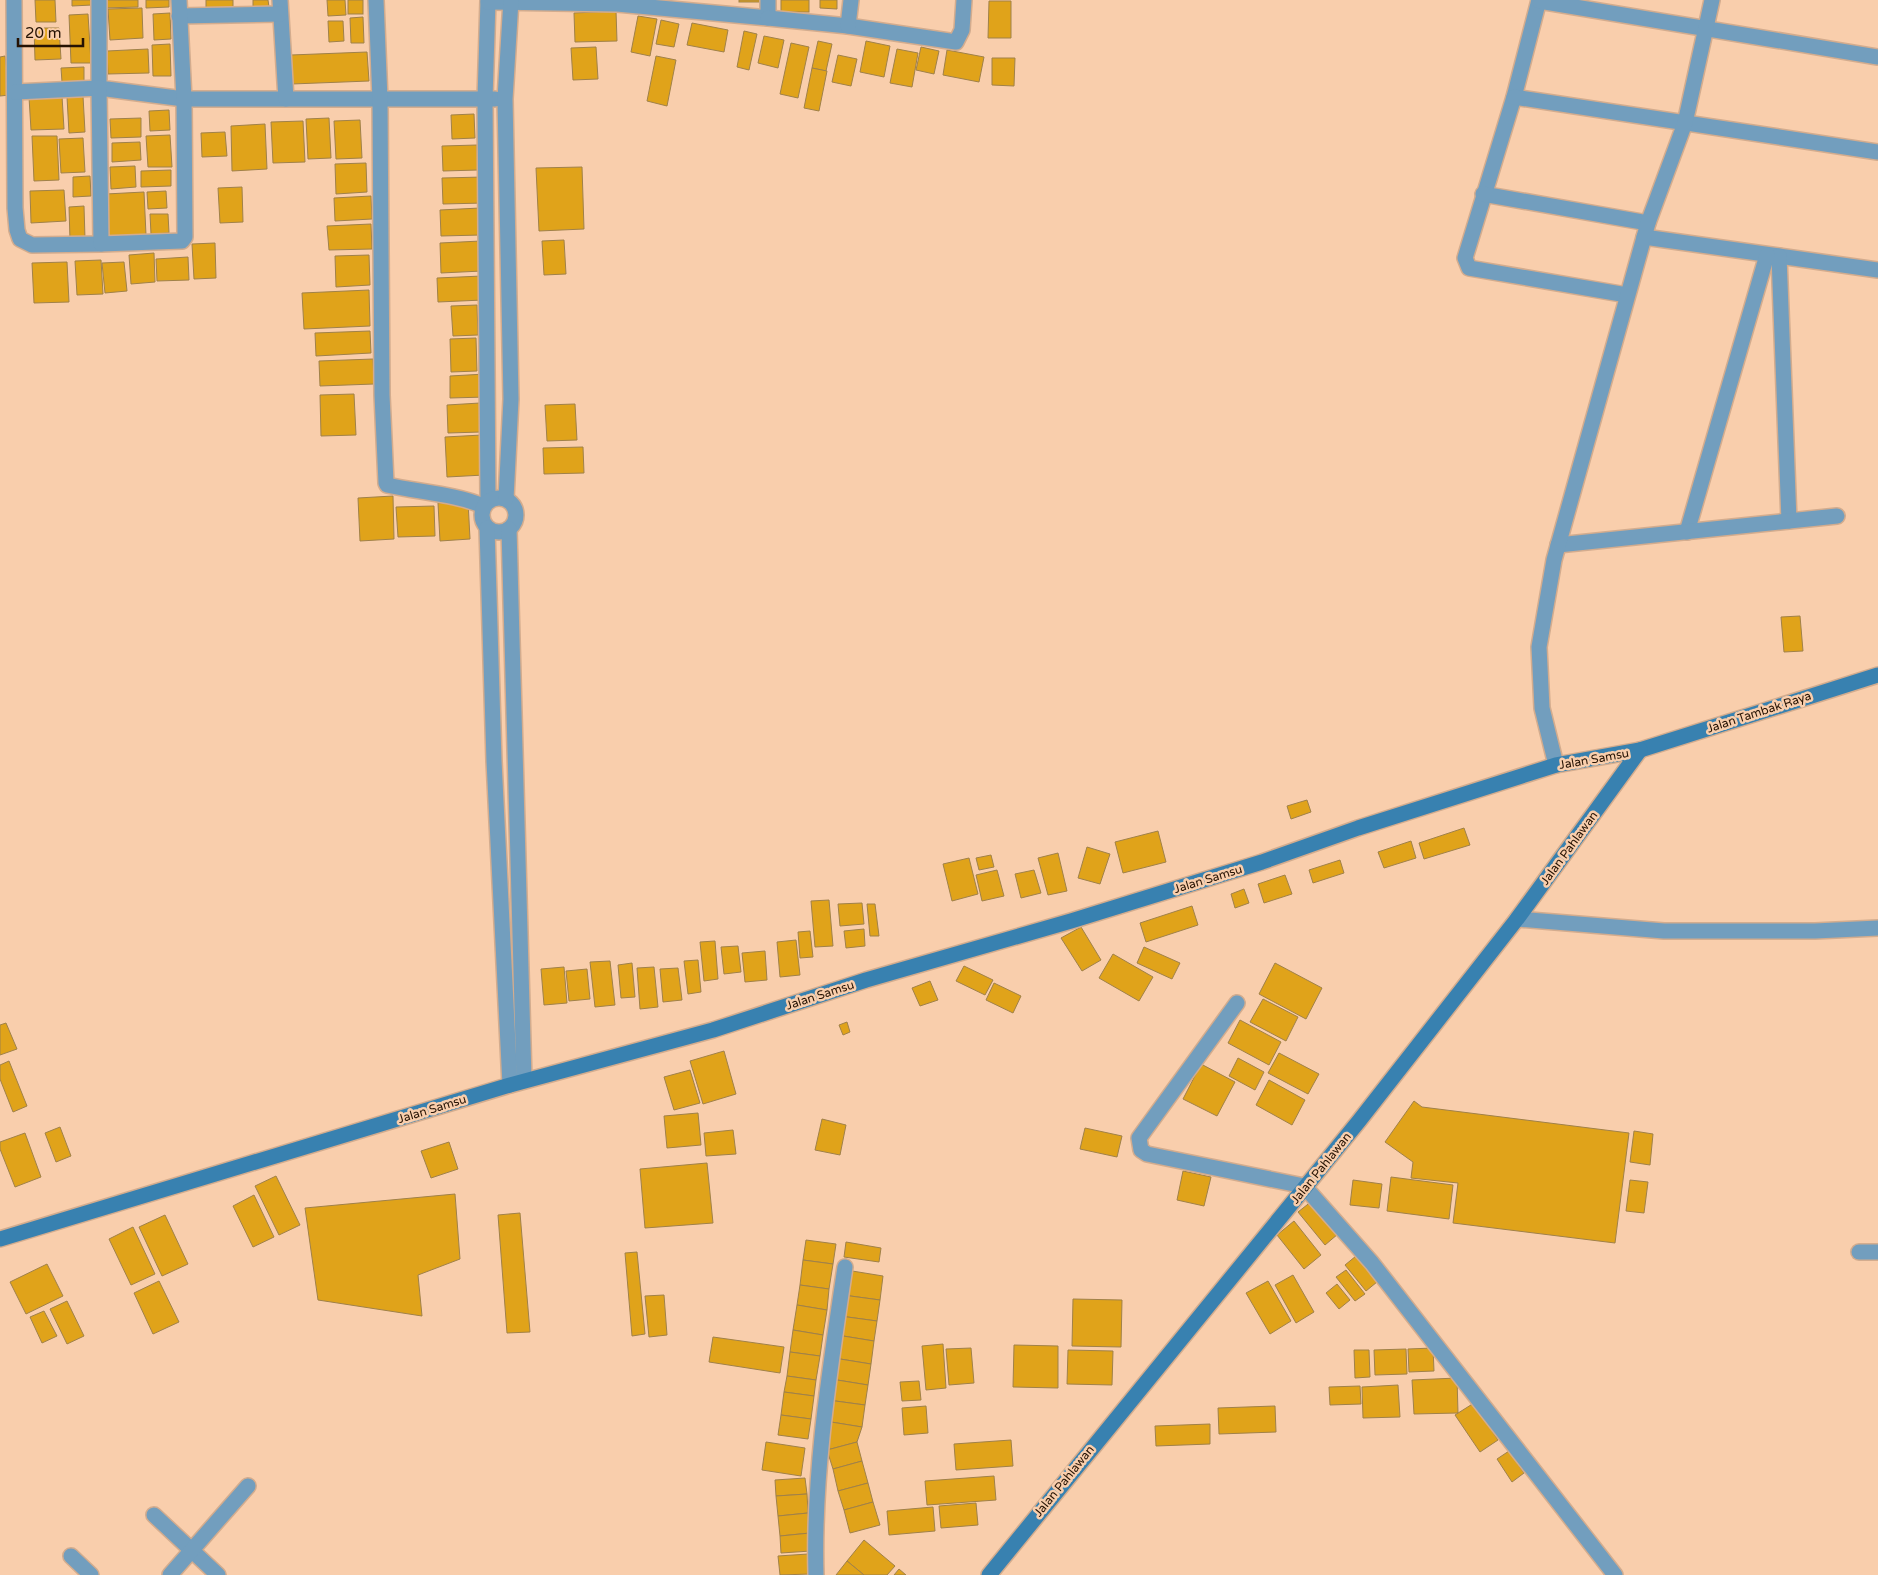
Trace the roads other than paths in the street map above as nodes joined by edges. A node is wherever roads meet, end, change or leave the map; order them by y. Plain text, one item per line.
1 (14, 0) edge
2 (99, 0) edge
3 (179, 0) edge
4 (376, 0) edge
5 (768, 0) edge
6 (851, 0) edge
7 (964, 0) edge
8 (1712, 0) edge
9 (488, 1) edge
10 (511, 1) edge
11 (1539, 1) edge
12 (617, 2) edge
13 (694, 5) edge
14 (280, 7) edge
15 (179, 16) junction
16 (768, 18) junction
17 (848, 26) junction
18 (1706, 29) junction
19 (1878, 58) edge
20 (99, 88) junction
21 (15, 92) junction
22 (1514, 97) junction
23 (184, 99) junction
24 (486, 99) junction
25 (505, 99) junction
26 (286, 100) junction
27 (380, 100) junction
28 (1685, 123) junction
29 (1878, 152) edge
30 (1483, 194) junction
31 (1646, 230) junction
32 (100, 244) junction
33 (1773, 255) junction
34 (1878, 270) edge
35 (1627, 295) junction
36 (506, 499) junction
37 (486, 503) junction
38 (1837, 516) dead end
39 (1789, 521) junction
40 (486, 528) junction
41 (509, 529) junction
42 (1687, 532) junction
43 (1558, 545) junction
44 (1878, 675) edge
45 (1640, 750) junction
46 (514, 760) junction
47 (494, 761) junction
48 (1556, 766) junction
49 (1517, 919) junction
50 (1878, 928) edge
51 (1237, 1002) dead end
52 (517, 1082) junction
53 (1304, 1186) junction
54 (0, 1239) edge
55 (1859, 1252) dead end
56 (1878, 1252) edge
57 (845, 1267) dead end
58 (248, 1486) dead end
59 (154, 1515) dead end
60 (192, 1550) junction
61 (70, 1556) dead end
62 (91, 1575) edge
63 (170, 1575) edge
64 (218, 1575) edge
65 (816, 1575) edge
66 (989, 1575) edge
67 (1615, 1575) edge

1 - 21 street
2 - 20 street
3 - 15 street
4 - 27 street
5 - 16 street
6 - 17 street
7 - 17 street
8 - 18 street
9 - 10 street
9 - 24 street
10 - 12 street
10 - 25 street
11 - 18 street
11 - 22 street
12 - 13 street
13 - 16 street
14 - 15 street
14 - 26 street
15 - 23 street
16 - 17 street
18 - 19 street
18 - 28 street
20 - 21 street
20 - 23 street
20 - 32 street
21 - 32 street
22 - 28 street
22 - 30 street
23 - 26 street
23 - 32 street
24 - 25 street
24 - 27 street
24 - 37 street
25 - 36 street
26 - 27 street
27 - 37 street
28 - 29 street
28 - 31 street
30 - 31 street
30 - 35 street
31 - 33 street
31 - 35 street
33 - 34 street
33 - 39 street
33 - 42 street
35 - 43 street
36 - 37 street
36 - 41 street
37 - 40 street
38 - 39 street
39 - 42 street
40 - 41 street
40 - 47 street
41 - 46 street
42 - 43 street
43 - 48 street
44 - 45 street, Jalan Tambak Raya
45 - 48 street, Jalan Samsu
45 - 49 street, Jalan Pahlawan
46 - 47 street
46 - 52 street
47 - 52 street
48 - 52 street, Jalan Samsu
49 - 50 street
49 - 53 street, Jalan Pahlawan
51 - 53 street
52 - 54 street, Jalan Samsu
53 - 66 street, Jalan Pahlawan
53 - 67 street
55 - 56 street
57 - 65 street
58 - 60 street
59 - 60 street
60 - 63 street
60 - 64 street
61 - 62 street

